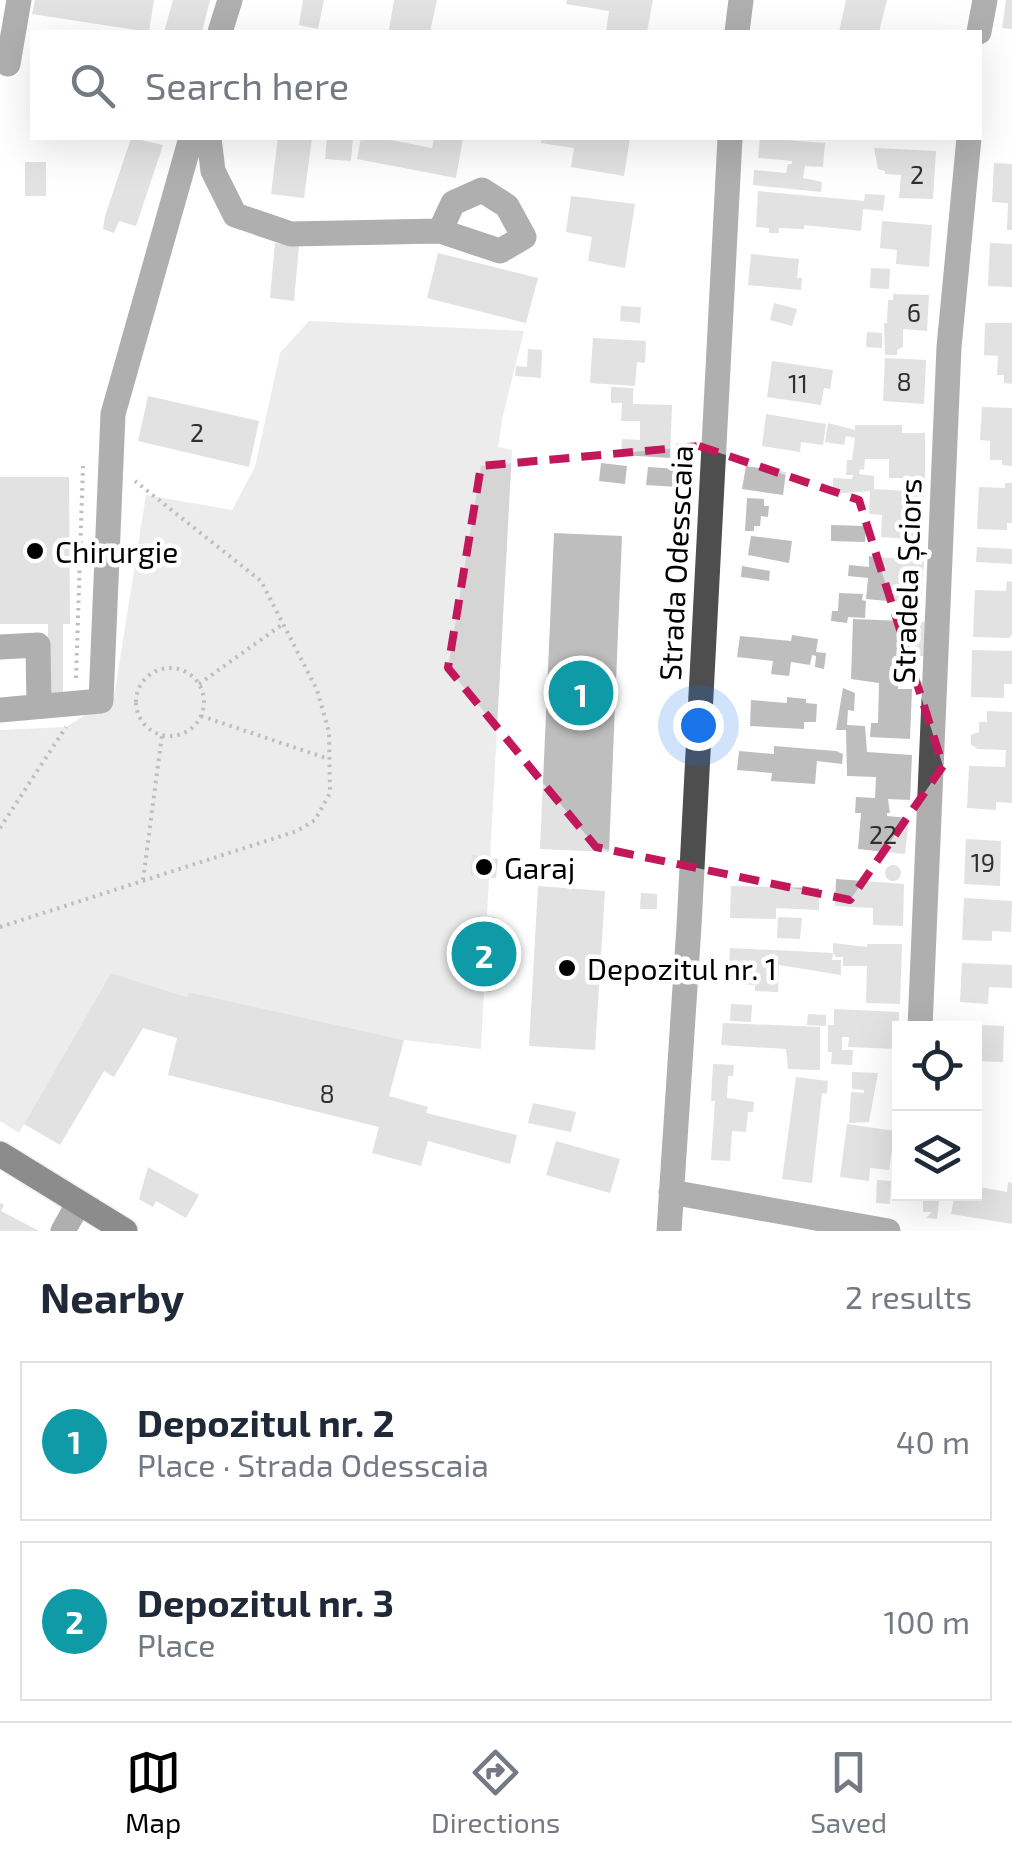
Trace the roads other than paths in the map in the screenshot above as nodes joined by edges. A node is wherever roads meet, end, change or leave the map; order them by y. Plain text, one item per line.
1 (19, 0) edge
2 (230, 0) edge
3 (741, 0) edge
4 (985, 0) edge
5 (221, 30) edge
6 (737, 30) edge
7 (979, 30) edge
8 (8, 64) dead end
9 (190, 140) edge
10 (209, 140) edge
11 (730, 140) edge
12 (969, 140) edge
13 (440, 232) dead end
14 (0, 646) edge
15 (39, 700) junction
16 (0, 710) edge
17 (920, 1021) edge
18 (0, 1154) edge
19 (672, 1192) junction
20 (78, 1204) junction
21 (63, 1231) edge
22 (125, 1231) edge
23 (669, 1231) edge
24 (888, 1231) edge

1 - 8 street
2 - 5 street
3 - 6 street
4 - 7 street
9 - 15 street
10 - 13 street
11 - 19 street, Strada Odesscaia
12 - 17 street, Stradela Șciors
14 - 15 street
15 - 16 street
18 - 20 main road
19 - 23 street, Strada Odesscaia
19 - 24 street
20 - 21 street
20 - 22 main road

